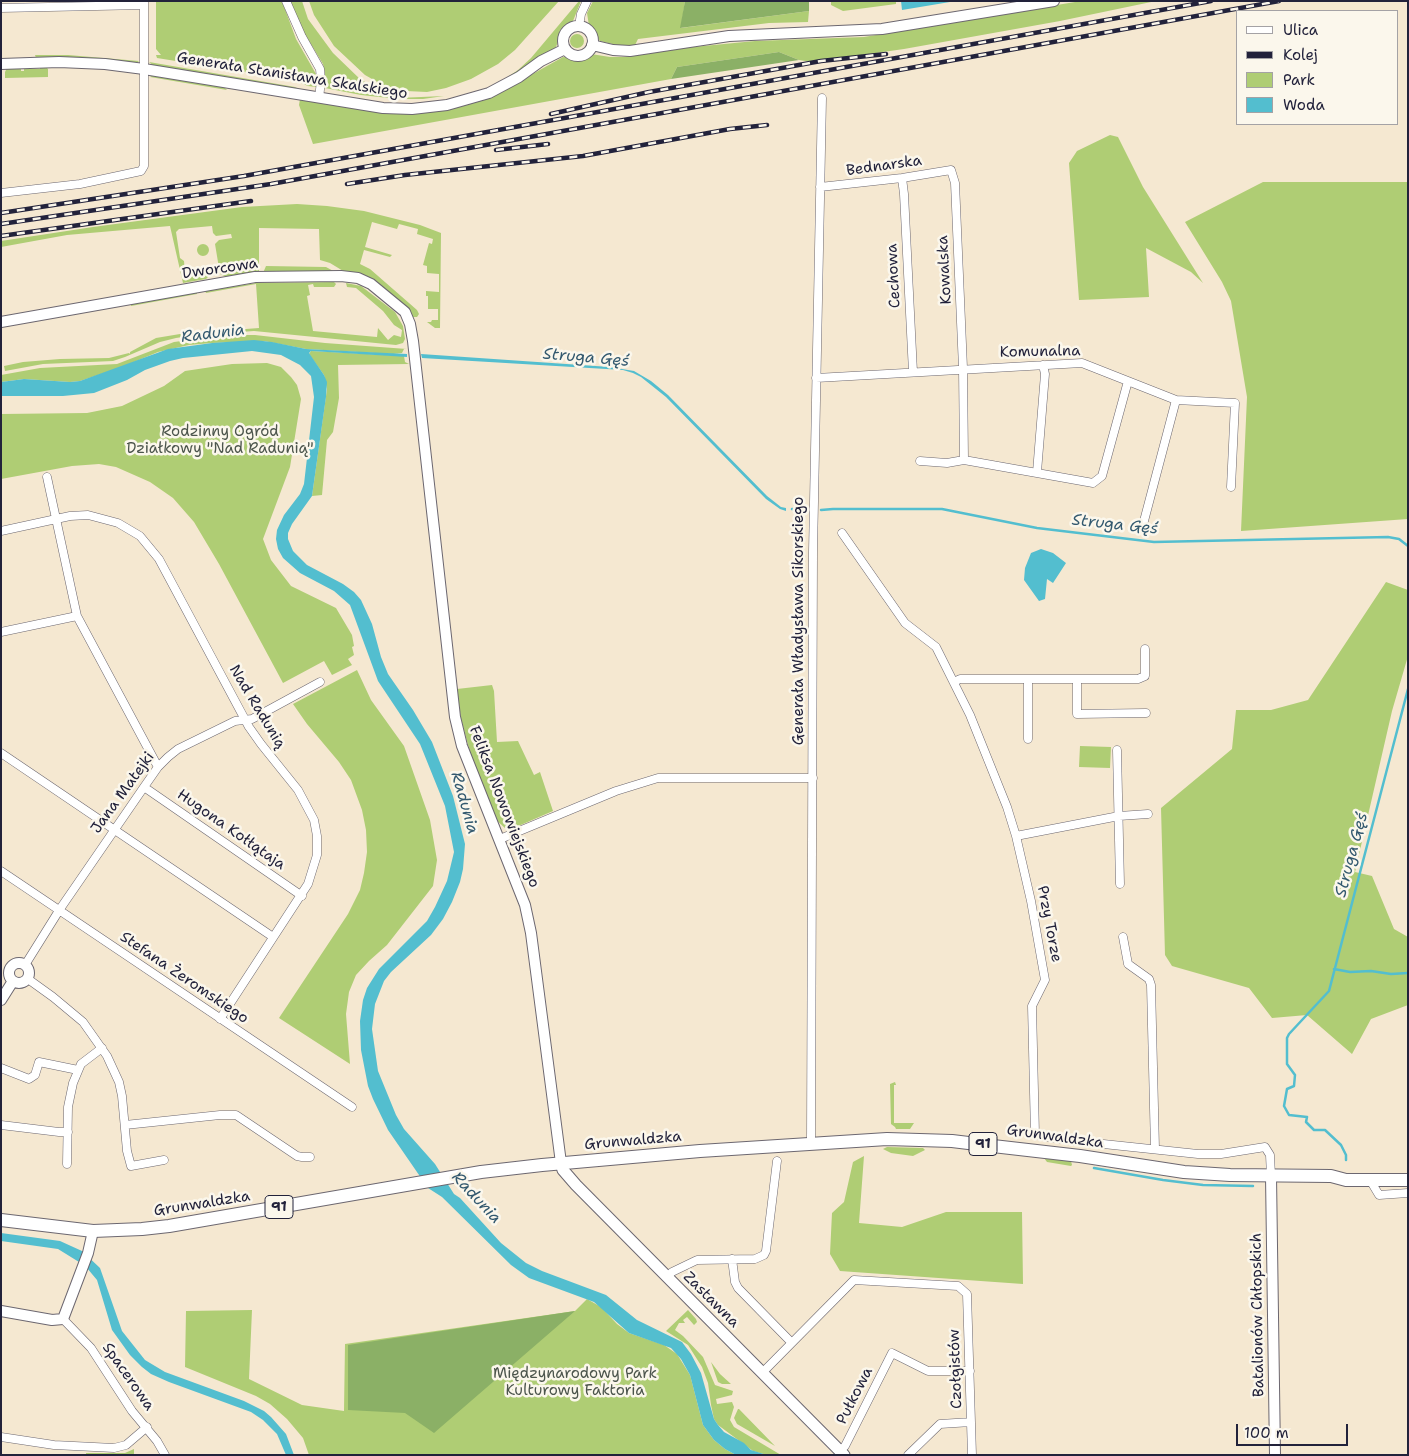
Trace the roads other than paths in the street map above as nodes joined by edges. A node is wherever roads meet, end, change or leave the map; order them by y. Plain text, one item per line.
1 (286, 1) edge
2 (587, 1) edge
3 (1054, 1) edge
4 (144, 3) edge
5 (1, 8) edge
6 (578, 26) junction
7 (592, 45) junction
8 (565, 49) junction
9 (1, 64) edge
10 (144, 69) junction
11 (318, 98) junction
12 (822, 98) dead end
13 (951, 170) joint
14 (902, 178) junction
15 (820, 187) junction
16 (1, 193) edge
17 (1, 322) edge
18 (413, 341) joint
19 (1044, 365) junction
20 (964, 368) junction
21 (913, 372) junction
22 (816, 378) junction
23 (1128, 381) junction
24 (1176, 400) junction
25 (964, 460) junction
26 (920, 461) dead end
27 (1037, 472) junction
28 (47, 477) dead end
29 (1231, 487) dead end
30 (56, 520) junction
31 (1144, 521) dead end
32 (1, 531) edge
33 (842, 533) dead end
34 (77, 616) junction
35 (1, 632) edge
36 (1145, 649) dead end
37 (1028, 680) junction
38 (1077, 680) junction
39 (320, 682) dead end
40 (954, 682) junction
41 (1146, 713) dead end
42 (245, 720) junction
43 (1028, 739) dead end
44 (1118, 750) dead end
45 (1, 753) edge
46 (158, 766) junction
47 (813, 778) junction
48 (144, 787) junction
49 (1148, 814) dead end
50 (1119, 816) junction
51 (114, 830) junction
52 (1016, 836) junction
53 (500, 839) junction
54 (1, 871) edge
55 (1120, 884) dead end
56 (302, 896) junction
57 (60, 910) junction
58 (1123, 937) dead end
59 (274, 938) junction
60 (1, 962) edge
61 (25, 964) junction
62 (10, 967) junction
63 (28, 979) junction
64 (13, 981) junction
65 (1, 1000) edge
66 (220, 1019) junction
67 (102, 1048) junction
68 (1, 1068) edge
69 (78, 1070) junction
70 (352, 1107) dead end
71 (126, 1125) junction
72 (1, 1126) edge
73 (68, 1132) junction
74 (1035, 1135) joint
75 (811, 1144) junction
76 (1155, 1149) junction
77 (310, 1157) dead end
78 (164, 1160) dead end
79 (777, 1161) dead end
80 (561, 1163) junction
81 (68, 1164) dead end
82 (1408, 1172) edge
83 (1271, 1176) junction
84 (1331, 1176) junction
85 (1370, 1180) junction
86 (1408, 1180) edge
87 (1408, 1193) edge
88 (1, 1220) edge
89 (93, 1231) junction
90 (732, 1259) junction
91 (667, 1277) junction
92 (1, 1310) edge
93 (63, 1319) junction
94 (791, 1342) junction
95 (970, 1371) junction
96 (762, 1372) junction
97 (971, 1422) junction
98 (147, 1427) junction
99 (1, 1436) edge
100 (54, 1445) junction
101 (842, 1453) edge
102 (54, 1455) edge
103 (165, 1455) edge
104 (908, 1455) edge
105 (972, 1455) edge
106 (1275, 1455) edge

1 - 11 street
2 - 6 street
3 - 7 street
4 - 5 street
4 - 10 street
6 - 7 street
6 - 8 street
7 - 8 street
8 - 11 street, Generała Stanisława Skalskiego
9 - 10 street, Generała Stanisława Skalskiego
10 - 11 street, Generała Stanisława Skalskiego
10 - 16 street
12 - 15 street, Generała Władysława Sikorskiego
13 - 14 street, Bednarska
13 - 20 street, Kowalska
14 - 15 street, Bednarska
14 - 21 street, Cechowa
15 - 22 street, Generała Władysława Sikorskiego
17 - 18 street, Dworcowa
18 - 53 street, Feliksa Nowowiejskiego
19 - 20 street, Komunalna
19 - 23 street, Komunalna
19 - 27 street
20 - 21 street, Komunalna
20 - 25 street, Kowalska
21 - 22 street, Komunalna
22 - 47 street, Generała Władysława Sikorskiego
23 - 24 street, Komunalna
23 - 27 street
24 - 29 street, Komunalna
24 - 31 street
25 - 26 street
25 - 27 street
28 - 30 street
30 - 32 street, Nad Radunią
30 - 34 street
30 - 42 street, Nad Radunią
33 - 40 street, Przy Torze
34 - 35 street
34 - 46 street
36 - 38 street
37 - 38 street
37 - 40 street
37 - 43 street
38 - 41 street
39 - 42 street, Jana Matejki
40 - 52 street, Przy Torze
42 - 46 street, Jana Matejki
42 - 56 street, Nad Radunią
44 - 50 street
45 - 51 street
46 - 48 street, Jana Matejki
47 - 53 street
47 - 75 street, Generała Władysława Sikorskiego
48 - 51 street, Jana Matejki
48 - 56 street, Hugona Kołłątaja
49 - 50 street
50 - 52 street
50 - 55 street
51 - 57 street, Jana Matejki
51 - 59 street
52 - 74 street, Przy Torze
53 - 80 street, Feliksa Nowowiejskiego
54 - 57 street, Stefana Żeromskiego
56 - 59 street, Nad Radunią
57 - 61 street, Jana Matejki
57 - 66 street, Stefana Żeromskiego
58 - 76 street
59 - 66 street, Nad Radunią
60 - 62 street
61 - 62 street
61 - 63 street
62 - 64 street
63 - 64 street
63 - 67 street
64 - 65 street
66 - 70 street, Stefana Żeromskiego
67 - 69 street
67 - 71 street
68 - 69 street
69 - 73 street
71 - 77 street
71 - 78 street
72 - 73 street
73 - 81 street
74 - 76 street, Grunwaldzka
75 - 80 main road, Grunwaldzka / 91
75 - 83 main road, Grunwaldzka / 91
76 - 83 street, Grunwaldzka
79 - 90 street
80 - 89 main road, Grunwaldzka / 91
80 - 91 main road, Zastawna
82 - 84 main road, Grunwaldzka / 91
83 - 84 main road, Grunwaldzka / 91
83 - 106 street, Batalionów Chłopskich
84 - 85 main road, Grunwaldzka / 91
85 - 86 main road, Grunwaldzka / 91
85 - 87 street
88 - 89 main road, Grunwaldzka / 91
89 - 93 street
90 - 91 street
90 - 94 street
91 - 96 main road, Zastawna
92 - 93 street
93 - 98 street, Spacerowa
94 - 95 street, Czołgistów
94 - 96 street
95 - 97 street, Czołgistów
95 - 101 street, Pułkowa
96 - 101 main road, Zastawna
97 - 104 street
97 - 105 street, Czołgistów
98 - 100 street
98 - 103 street, Spacerowa
99 - 100 street
100 - 102 street

